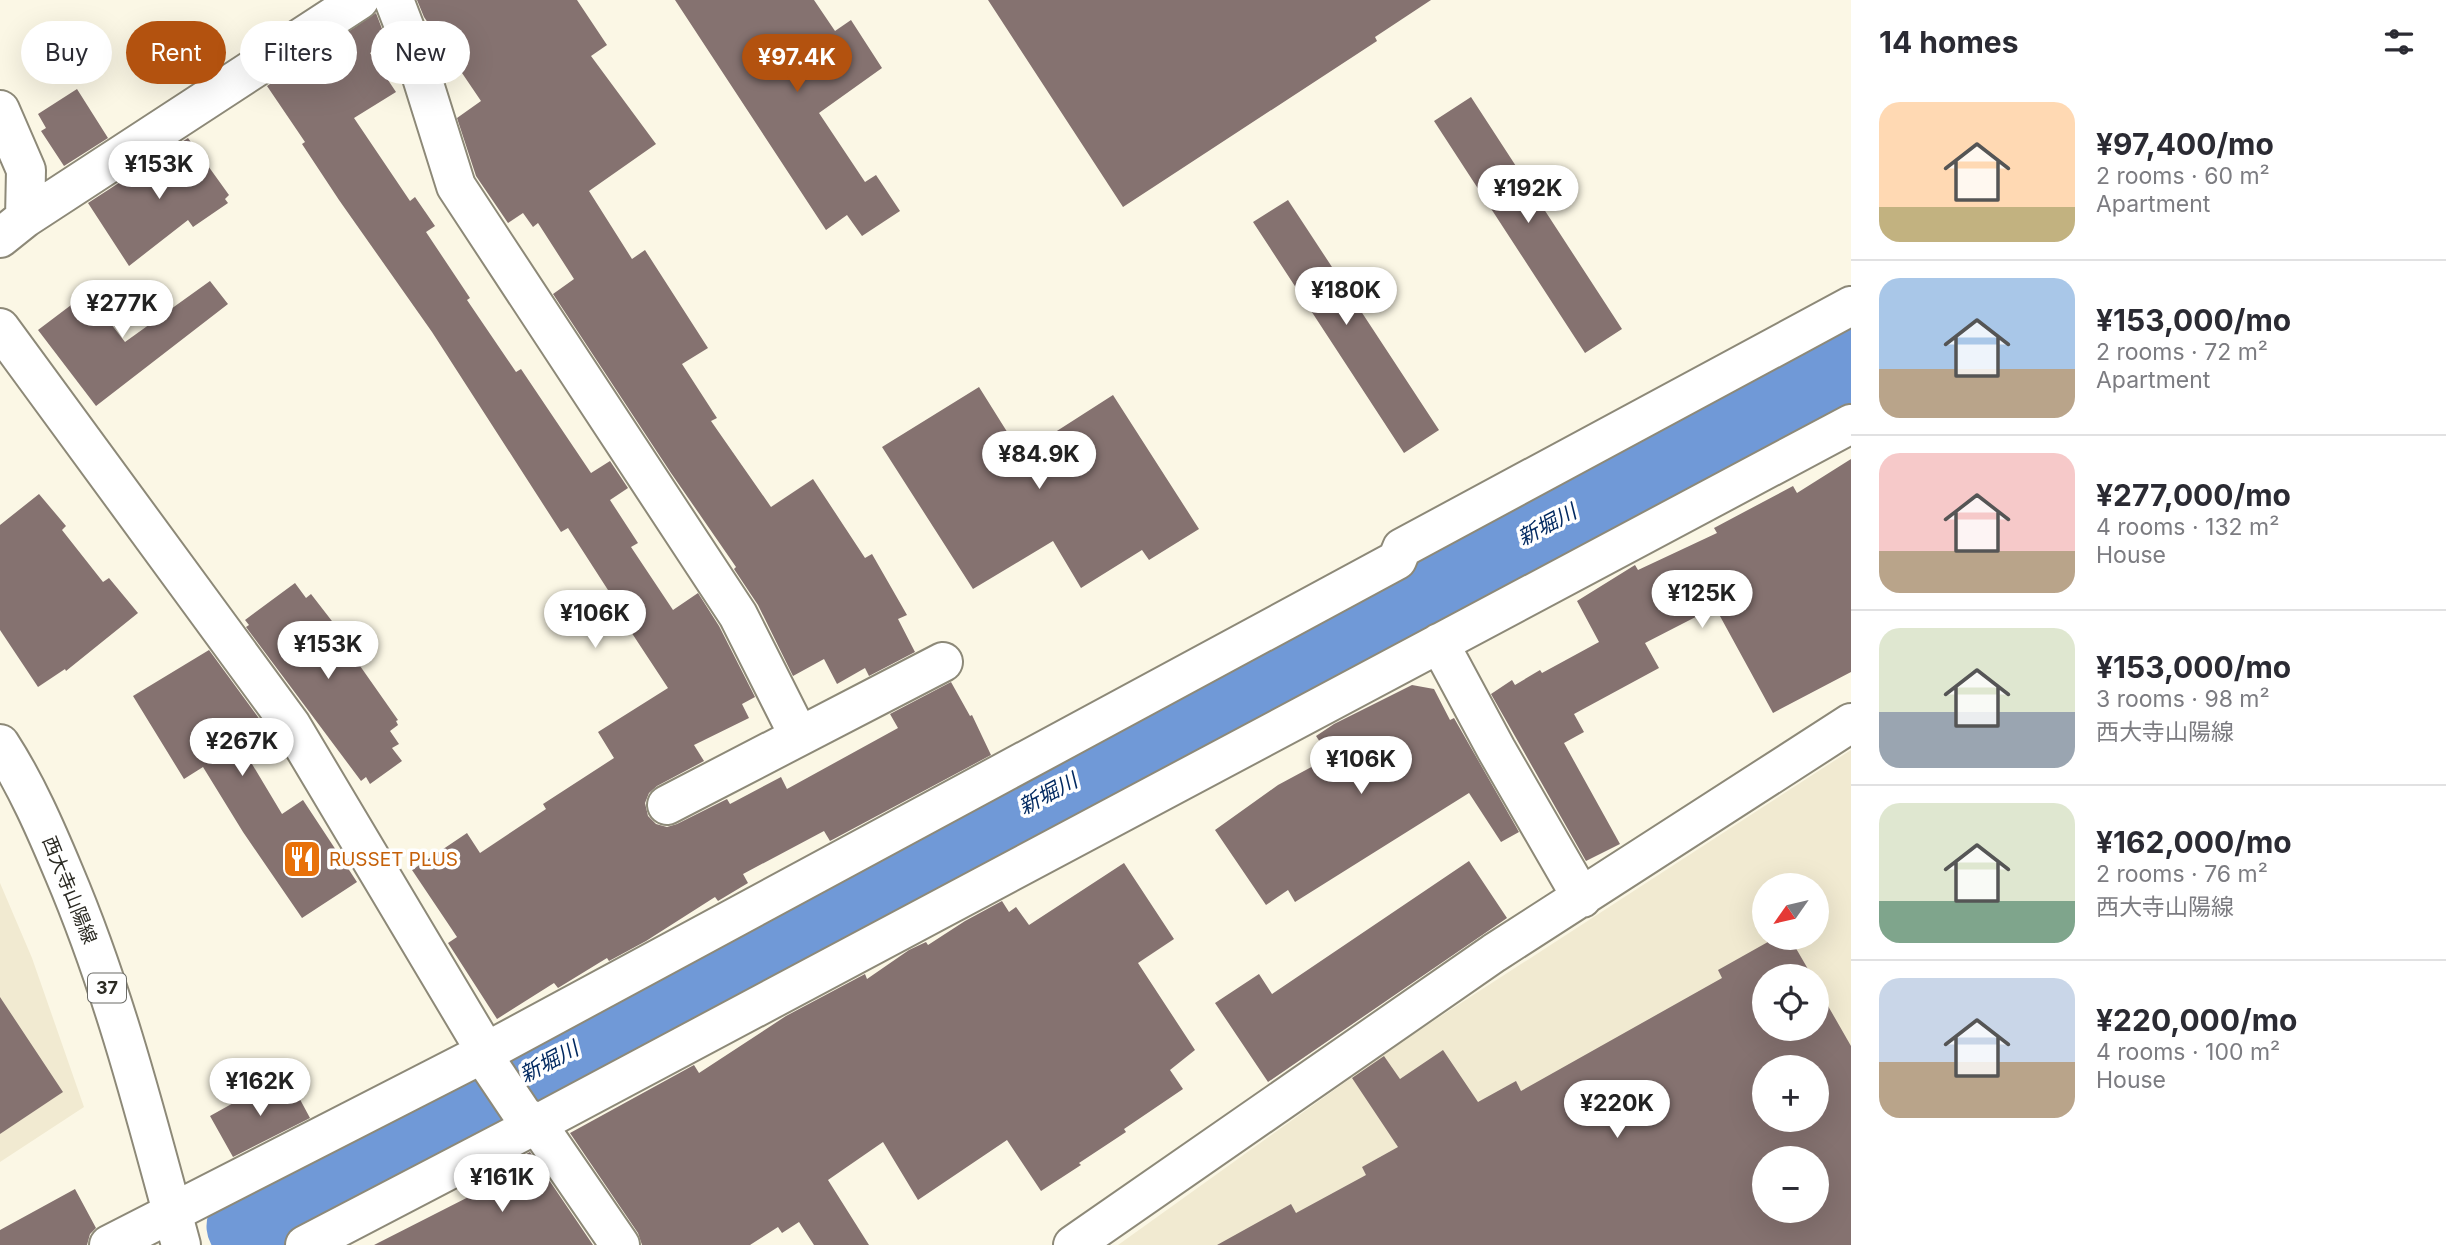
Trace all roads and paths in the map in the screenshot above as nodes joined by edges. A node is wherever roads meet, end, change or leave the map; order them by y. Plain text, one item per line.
1 (359, 0) edge
2 (394, 0) edge
3 (0, 110) edge
4 (13, 228) edge
5 (1851, 306) edge
6 (0, 328) edge
7 (1851, 424) edge
8 (1439, 643) junction
9 (943, 662) dead end
10 (1851, 723) edge
11 (799, 736) junction
12 (0, 744) edge
13 (667, 805) dead end
14 (1581, 898) junction
15 (487, 1057) junction
16 (530, 1119) junction
17 (177, 1228) edge
18 (109, 1245) edge
19 (305, 1245) edge
20 (620, 1245) edge
21 (1073, 1245) edge

1 - 4 street
2 - 11 street
3 - 4 street
5 - 15 street
6 - 15 street
7 - 8 street
8 - 14 street
8 - 16 street
9 - 11 street
10 - 14 street
11 - 13 street
12 - 17 street, 西大寺山陽線 / 37
14 - 21 street
15 - 16 street
15 - 17 street
16 - 19 street
16 - 20 street
17 - 18 street

